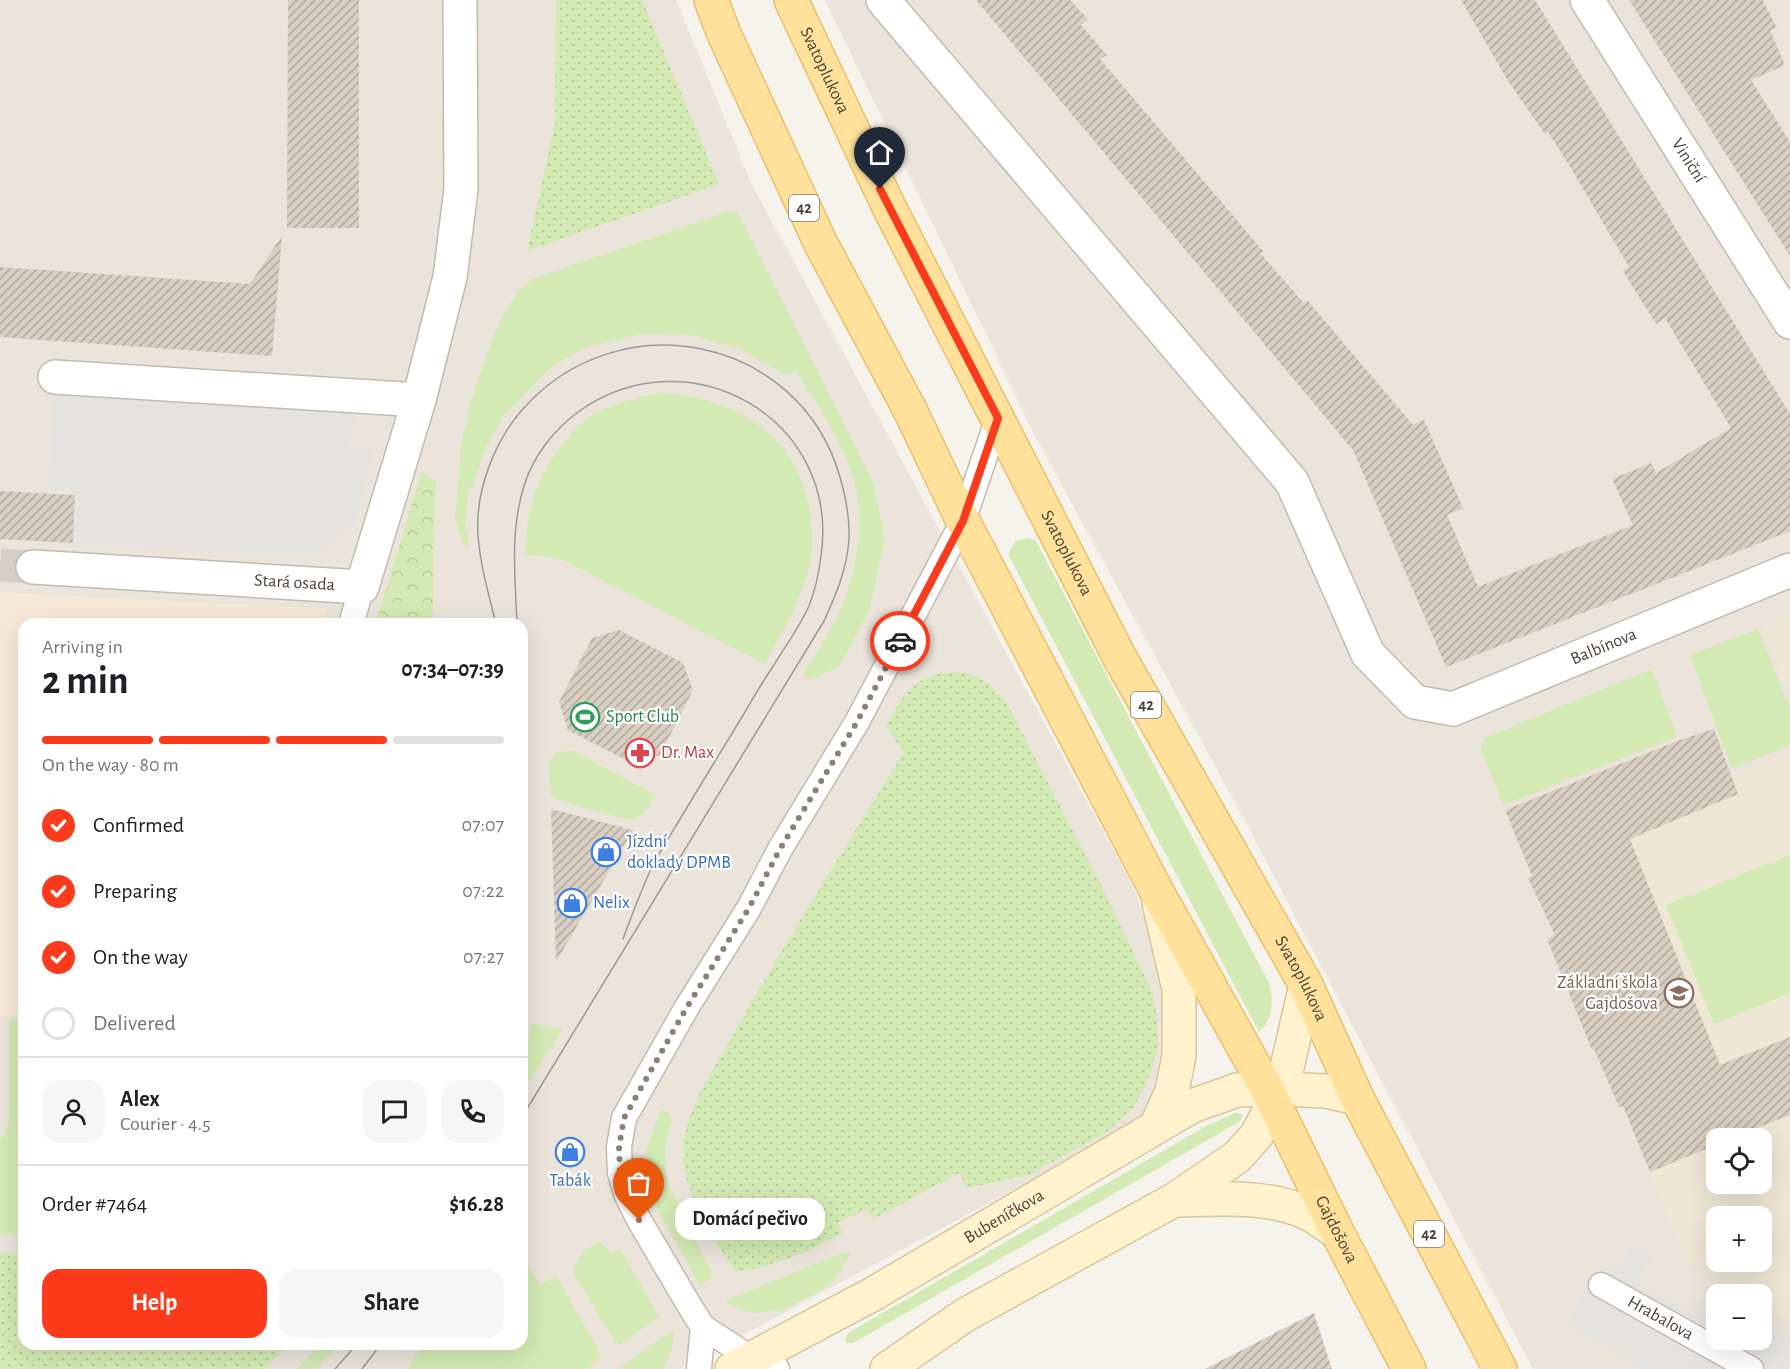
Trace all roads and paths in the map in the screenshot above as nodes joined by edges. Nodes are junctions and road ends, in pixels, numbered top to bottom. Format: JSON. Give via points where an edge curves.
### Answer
{"nodes":[{"id":1,"x":460,"y":0,"type":"edge"},
{"id":2,"x":711,"y":0,"type":"edge"},
{"id":3,"x":791,"y":0,"type":"edge"},
{"id":4,"x":883,"y":0,"type":"edge"},
{"id":5,"x":1587,"y":0,"type":"edge"},
{"id":6,"x":1790,"y":322,"type":"edge"},
{"id":7,"x":55,"y":377,"type":"dead end"},
{"id":8,"x":419,"y":400,"type":"junction"},
{"id":9,"x":998,"y":418,"type":"junction"},
{"id":10,"x":963,"y":521,"type":"junction"},
{"id":11,"x":33,"y":567,"type":"tunnel mouth"},
{"id":12,"x":1790,"y":570,"type":"edge"},
{"id":13,"x":362,"y":587,"type":"junction"},
{"id":14,"x":353,"y":618,"type":"edge"},
{"id":15,"x":1156,"y":890,"type":"junction"},
{"id":16,"x":1306,"y":985,"type":"junction"},
{"id":17,"x":1274,"y":1094,"type":"junction"},
{"id":18,"x":1357,"y":1098,"type":"junction"},
{"id":19,"x":1156,"y":1127,"type":"junction"},
{"id":20,"x":1174,"y":1200,"type":"junction"},
{"id":21,"x":1337,"y":1232,"type":"junction"},
{"id":22,"x":1601,"y":1286,"type":"dead end"},
{"id":23,"x":703,"y":1327,"type":"junction"},
{"id":24,"x":753,"y":1365,"type":"edge"},
{"id":25,"x":699,"y":1369,"type":"edge"},
{"id":26,"x":887,"y":1369,"type":"edge"},
{"id":27,"x":1409,"y":1369,"type":"edge"},
{"id":28,"x":1500,"y":1369,"type":"edge"},
{"id":29,"x":1750,"y":1369,"type":"edge"}],
"edges":[{"from":1,"to":8,"type":"street","name":"Stará osada","via":[[462,189],[450,277]]},
{"from":2,"to":10,"type":"main road","number":"42","via":[[821,244],[910,410]]},
{"from":3,"to":9,"type":"main road","name":"Svatoplukova","number":"42","via":[[890,209]]},
{"from":4,"to":12,"type":"street","name":"Balbínova","via":[[1292,482],[1368,654],[1415,702],[1453,709]]},
{"from":5,"to":6,"type":"street","name":"Viniční"},
{"from":7,"to":8,"type":"street"},
{"from":8,"to":13,"type":"street","name":"Stará osada"},
{"from":9,"to":10,"type":"lane"},
{"from":9,"to":16,"type":"main road","name":"Svatoplukova","number":"42","via":[[1120,658]]},
{"from":10,"to":15,"type":"main road","number":"42"},
{"from":10,"to":23,"type":"lane","via":[[857,722],[624,1118],[619,1147],[620,1173],[627,1196]]},
{"from":11,"to":13,"type":"street","name":"Stará osada"},
{"from":13,"to":14,"type":"lane"},
{"from":15,"to":17,"type":"main road","number":"42"},
{"from":15,"to":19,"type":"street","via":[[1179,989],[1179,1056],[1172,1091]]},
{"from":16,"to":17,"type":"street"},
{"from":16,"to":18,"type":"main road","name":"Svatoplukova","number":"42"},
{"from":17,"to":18,"type":"street","name":"Bubeníčkova","via":[[1325,1091]]},
{"from":17,"to":19,"type":"street","name":"Bubeníčkova","via":[[1237,1090],[1192,1106]]},
{"from":17,"to":20,"type":"street","via":[[1256,1136],[1237,1157]]},
{"from":17,"to":21,"type":"main road","name":"Gajdošova","number":"42"},
{"from":18,"to":28,"type":"main road","number":"42"},
{"from":19,"to":24,"type":"street","name":"Bubeníčkova"},
{"from":20,"to":21,"type":"street","via":[[1245,1198],[1286,1206],[1313,1216]]},
{"from":20,"to":26,"type":"street","via":[[965,1315]]},
{"from":21,"to":27,"type":"main road","name":"Gajdošova","number":"42"},
{"from":22,"to":29,"type":"lane","name":"Hrabalova"},
{"from":23,"to":24,"type":"lane"},
{"from":23,"to":25,"type":"lane"}]}
